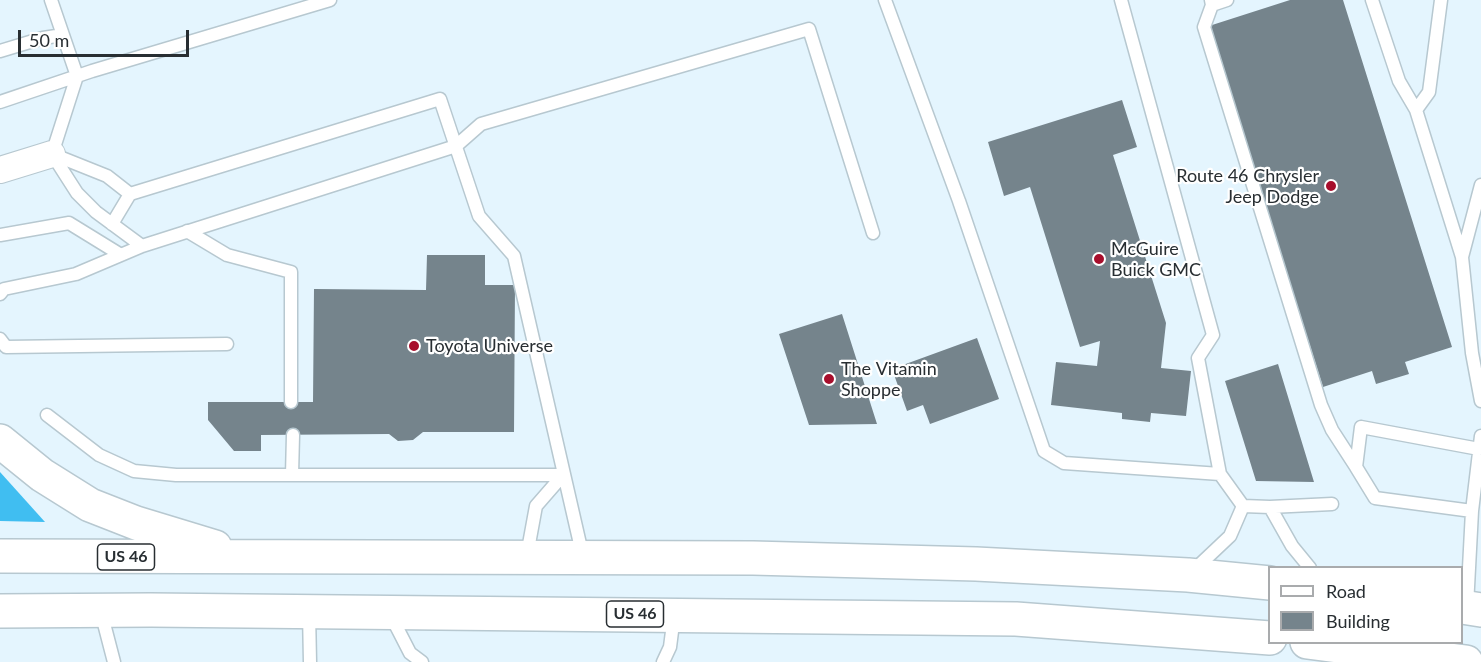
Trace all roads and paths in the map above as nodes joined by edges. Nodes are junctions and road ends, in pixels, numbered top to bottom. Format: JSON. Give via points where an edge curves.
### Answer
{"nodes":[{"id":1,"x":51,"y":0,"type":"edge"},
{"id":2,"x":330,"y":0,"type":"edge"},
{"id":3,"x":885,"y":0,"type":"edge"},
{"id":4,"x":1121,"y":0,"type":"edge"},
{"id":5,"x":1227,"y":0,"type":"edge"},
{"id":6,"x":1372,"y":0,"type":"edge"},
{"id":7,"x":1441,"y":0,"type":"edge"},
{"id":8,"x":1211,"y":2,"type":"edge"},
{"id":9,"x":63,"y":35,"type":"junction"},
{"id":10,"x":0,"y":51,"type":"edge"},
{"id":11,"x":76,"y":76,"type":"junction"},
{"id":12,"x":0,"y":102,"type":"edge"},
{"id":13,"x":1416,"y":110,"type":"junction"},
{"id":14,"x":456,"y":146,"type":"junction"},
{"id":15,"x":52,"y":154,"type":"junction"},
{"id":16,"x":0,"y":170,"type":"edge"},
{"id":17,"x":1481,"y":185,"type":"edge"},
{"id":18,"x":130,"y":194,"type":"junction"},
{"id":19,"x":112,"y":224,"type":"junction"},
{"id":20,"x":187,"y":231,"type":"junction"},
{"id":21,"x":873,"y":233,"type":"dead end"},
{"id":22,"x":0,"y":235,"type":"edge"},
{"id":23,"x":142,"y":246,"type":"junction"},
{"id":24,"x":121,"y":255,"type":"junction"},
{"id":25,"x":1462,"y":256,"type":"junction"},
{"id":26,"x":0,"y":294,"type":"edge"},
{"id":27,"x":0,"y":339,"type":"edge"},
{"id":28,"x":227,"y":344,"type":"dead end"},
{"id":29,"x":1481,"y":401,"type":"edge"},
{"id":30,"x":291,"y":402,"type":"dead end"},
{"id":31,"x":47,"y":415,"type":"dead end"},
{"id":32,"x":293,"y":435,"type":"dead end"},
{"id":33,"x":1481,"y":435,"type":"edge"},
{"id":34,"x":0,"y":441,"type":"edge"},
{"id":35,"x":1479,"y":448,"type":"junction"},
{"id":36,"x":1356,"y":467,"type":"junction"},
{"id":37,"x":1220,"y":474,"type":"junction"},
{"id":38,"x":292,"y":475,"type":"junction"},
{"id":39,"x":563,"y":475,"type":"junction"},
{"id":40,"x":1332,"y":504,"type":"dead end"},
{"id":41,"x":1243,"y":506,"type":"junction"},
{"id":42,"x":1270,"y":507,"type":"junction"},
{"id":43,"x":1472,"y":511,"type":"junction"},
{"id":44,"x":0,"y":556,"type":"edge"},
{"id":45,"x":251,"y":558,"type":"junction"},
{"id":46,"x":527,"y":558,"type":"junction"},
{"id":47,"x":583,"y":559,"type":"junction"},
{"id":48,"x":1309,"y":566,"type":"edge"},
{"id":49,"x":1188,"y":575,"type":"junction"},
{"id":50,"x":1268,"y":583,"type":"edge"},
{"id":51,"x":1470,"y":608,"type":"edge"},
{"id":52,"x":0,"y":611,"type":"edge"},
{"id":53,"x":100,"y":611,"type":"junction"},
{"id":54,"x":309,"y":612,"type":"junction"},
{"id":55,"x":390,"y":613,"type":"junction"},
{"id":56,"x":674,"y":614,"type":"junction"},
{"id":57,"x":1268,"y":638,"type":"edge"},
{"id":58,"x":1323,"y":644,"type":"edge"},
{"id":59,"x":1459,"y":661,"type":"edge"},
{"id":60,"x":114,"y":662,"type":"edge"},
{"id":61,"x":310,"y":662,"type":"edge"},
{"id":62,"x":422,"y":662,"type":"edge"},
{"id":63,"x":663,"y":662,"type":"edge"}],
"edges":[{"from":1,"to":9,"type":"lane"},
{"from":2,"to":11,"type":"lane"},
{"from":3,"to":37,"type":"lane","via":[[1044,451],[1064,463]]},
{"from":4,"to":37,"type":"lane","via":[[1213,335],[1198,358]]},
{"from":5,"to":8,"type":"lane"},
{"from":6,"to":13,"type":"lane","via":[[1399,81]]},
{"from":7,"to":13,"type":"lane","via":[[1429,92]]},
{"from":8,"to":36,"type":"lane","via":[[1204,27],[1317,393],[1332,430]]},
{"from":9,"to":10,"type":"lane"},
{"from":9,"to":11,"type":"lane"},
{"from":11,"to":12,"type":"lane"},
{"from":11,"to":15,"type":"lane"},
{"from":13,"to":25,"type":"lane"},
{"from":14,"to":18,"type":"lane","via":[[440,99]]},
{"from":14,"to":20,"type":"lane"},
{"from":14,"to":21,"type":"lane","via":[[481,124],[809,29]]},
{"from":14,"to":39,"type":"lane","via":[[479,216],[514,256]]},
{"from":15,"to":16,"type":"street"},
{"from":15,"to":18,"type":"lane","via":[[107,176]]},
{"from":15,"to":19,"type":"lane","via":[[77,193]]},
{"from":17,"to":25,"type":"lane"},
{"from":18,"to":19,"type":"lane"},
{"from":19,"to":23,"type":"lane"},
{"from":20,"to":23,"type":"lane"},
{"from":20,"to":30,"type":"lane","via":[[228,255],[291,272]]},
{"from":22,"to":24,"type":"lane","via":[[69,223]]},
{"from":23,"to":24,"type":"lane"},
{"from":24,"to":26,"type":"lane","via":[[76,274],[4,289]]},
{"from":25,"to":29,"type":"lane"},
{"from":27,"to":28,"type":"lane","via":[[6,347]]},
{"from":31,"to":38,"type":"lane","via":[[99,455],[134,471]]},
{"from":32,"to":38,"type":"lane"},
{"from":33,"to":35,"type":"lane"},
{"from":34,"to":45,"type":"highway","via":[[42,475],[90,505]]},
{"from":35,"to":36,"type":"lane","via":[[1361,427]]},
{"from":35,"to":43,"type":"lane"},
{"from":36,"to":43,"type":"lane","via":[[1375,498]]},
{"from":37,"to":41,"type":"lane"},
{"from":38,"to":39,"type":"lane"},
{"from":39,"to":46,"type":"lane","via":[[536,506]]},
{"from":39,"to":47,"type":"lane"},
{"from":40,"to":42,"type":"lane"},
{"from":41,"to":42,"type":"lane"},
{"from":41,"to":49,"type":"lane","via":[[1230,536]]},
{"from":42,"to":48,"type":"lane","via":[[1292,546]]},
{"from":43,"to":51,"type":"lane"},
{"from":44,"to":45,"type":"highway","number":"US 46"},
{"from":45,"to":46,"type":"highway","number":"US 46"},
{"from":46,"to":47,"type":"highway","number":"US 46"},
{"from":47,"to":49,"type":"highway","number":"US 46","via":[[753,558]]},
{"from":49,"to":50,"type":"highway","number":"US 46"},
{"from":52,"to":53,"type":"highway","number":"US 46"},
{"from":53,"to":54,"type":"highway","number":"US 46"},
{"from":53,"to":60,"type":"lane"},
{"from":54,"to":55,"type":"highway","number":"US 46"},
{"from":54,"to":61,"type":"lane"},
{"from":55,"to":56,"type":"highway","number":"US 46"},
{"from":55,"to":62,"type":"lane","via":[[410,653]]},
{"from":56,"to":57,"type":"highway","number":"US 46","via":[[1016,619]]},
{"from":56,"to":63,"type":"lane","via":[[670,646]]},
{"from":58,"to":59,"type":"highway"}]}
